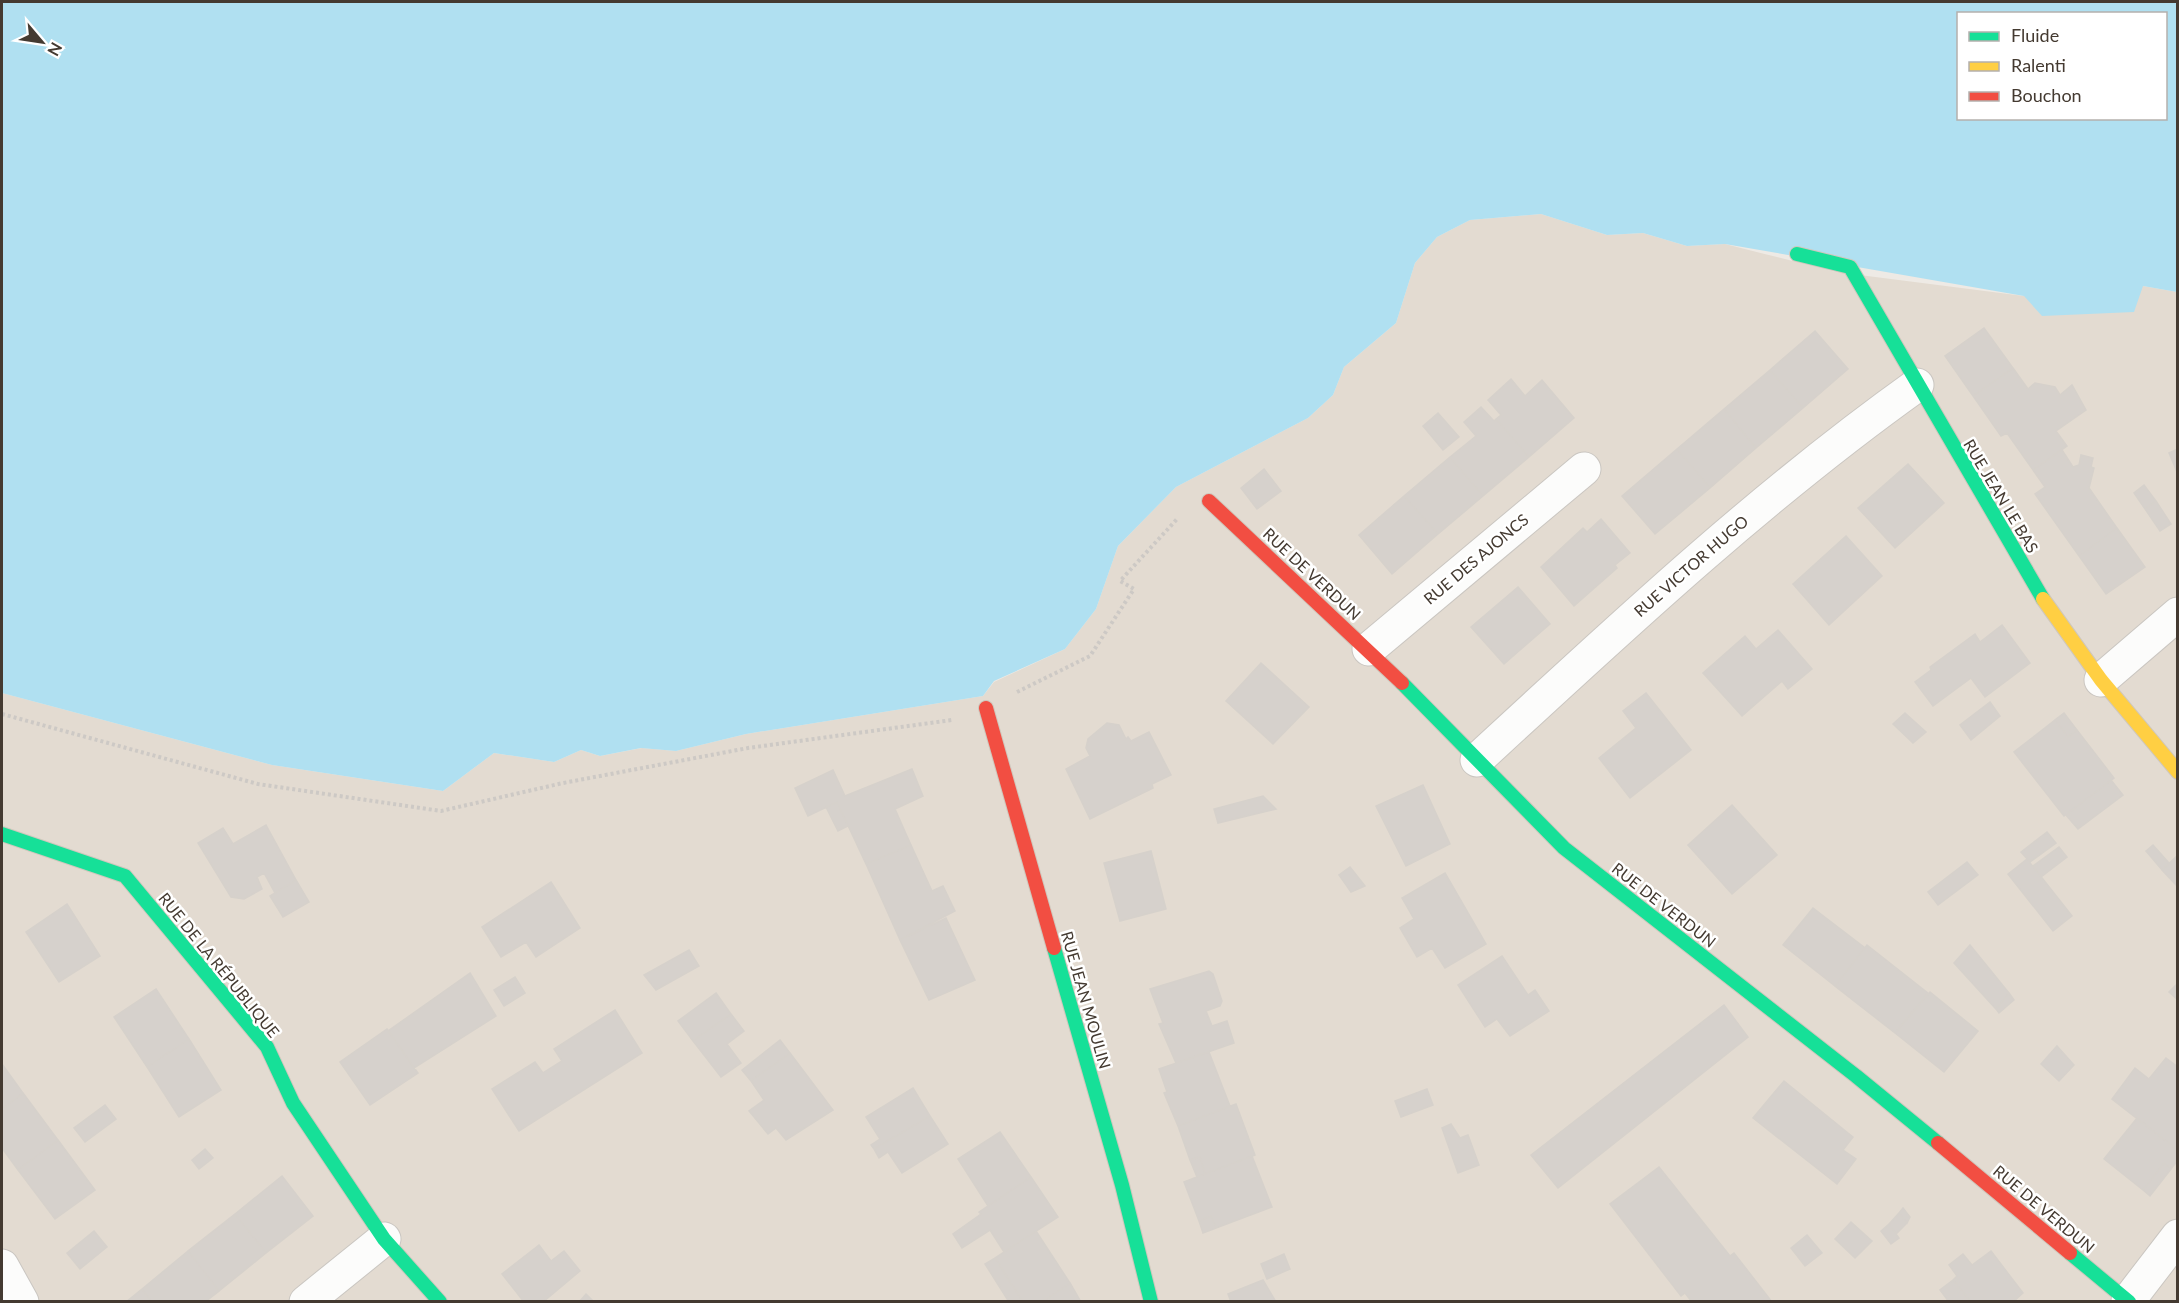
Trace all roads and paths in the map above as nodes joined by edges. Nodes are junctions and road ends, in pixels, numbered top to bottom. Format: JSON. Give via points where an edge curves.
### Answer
{"nodes":[{"id":1,"x":1797,"y":254,"type":"dead end"},
{"id":2,"x":1917,"y":385,"type":"junction"},
{"id":3,"x":1584,"y":470,"type":"dead end"},
{"id":4,"x":1209,"y":501,"type":"joint"},
{"id":5,"x":2178,"y":614,"type":"edge"},
{"id":6,"x":1369,"y":649,"type":"junction"},
{"id":7,"x":2101,"y":680,"type":"junction"},
{"id":8,"x":986,"y":708,"type":"joint"},
{"id":9,"x":2,"y":714,"type":"edge"},
{"id":10,"x":947,"y":721,"type":"dead end"},
{"id":11,"x":1477,"y":760,"type":"junction"},
{"id":12,"x":2178,"y":772,"type":"edge"},
{"id":13,"x":2,"y":834,"type":"edge"},
{"id":14,"x":2178,"y":1236,"type":"edge"},
{"id":15,"x":384,"y":1239,"type":"junction"},
{"id":16,"x":2,"y":1266,"type":"edge"},
{"id":17,"x":2128,"y":1301,"type":"edge"},
{"id":18,"x":22,"y":1302,"type":"edge"},
{"id":19,"x":306,"y":1302,"type":"edge"},
{"id":20,"x":440,"y":1302,"type":"edge"},
{"id":21,"x":1150,"y":1302,"type":"edge"}],
"edges":[{"from":1,"to":2,"type":"street","name":"RUE JEAN LE BAS","via":[[1850,267]]},
{"from":2,"to":7,"type":"street","name":"RUE JEAN LE BAS","via":[[2054,618]]},
{"from":2,"to":11,"type":"street","name":"RUE VICTOR HUGO","via":[[1837,442],[1726,534]]},
{"from":3,"to":6,"type":"street","name":"RUE DES AJONCS"},
{"from":4,"to":6,"type":"street","name":"RUE DE VERDUN"},
{"from":4,"to":8,"type":"path","via":[[1186,509],[1120,581],[1134,589],[1090,656]]},
{"from":5,"to":7,"type":"street"},
{"from":6,"to":11,"type":"street","name":"RUE DE VERDUN"},
{"from":7,"to":12,"type":"street","name":"RUE JEAN LE BAS"},
{"from":8,"to":21,"type":"street","name":"RUE JEAN MOULIN","via":[[1122,1185]]},
{"from":9,"to":10,"type":"path","via":[[258,784],[441,811],[748,748]]},
{"from":11,"to":17,"type":"street","name":"RUE DE VERDUN","via":[[1564,848],[1856,1076]]},
{"from":13,"to":15,"type":"street","name":"RUE DE LA RÉPUBLIQUE","via":[[125,876],[267,1047],[293,1103]]},
{"from":14,"to":17,"type":"street"},
{"from":15,"to":19,"type":"street"},
{"from":15,"to":20,"type":"street","name":"RUE DE LA RÉPUBLIQUE"},
{"from":16,"to":18,"type":"street"}]}
